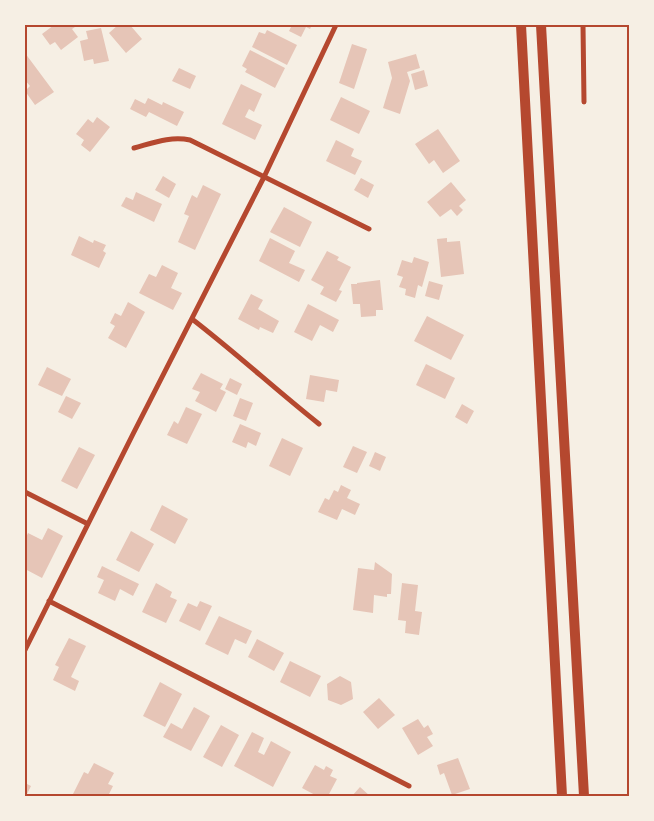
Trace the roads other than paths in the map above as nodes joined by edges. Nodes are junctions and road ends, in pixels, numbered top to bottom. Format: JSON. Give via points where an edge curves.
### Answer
{"nodes":[{"id":1,"x":336,"y":25,"type":"edge"},
{"id":2,"x":521,"y":25,"type":"edge"},
{"id":3,"x":541,"y":25,"type":"edge"},
{"id":4,"x":583,"y":25,"type":"edge"},
{"id":5,"x":584,"y":102,"type":"dead end"},
{"id":6,"x":134,"y":148,"type":"dead end"},
{"id":7,"x":264,"y":177,"type":"junction"},
{"id":8,"x":369,"y":229,"type":"dead end"},
{"id":9,"x":192,"y":318,"type":"junction"},
{"id":10,"x":319,"y":424,"type":"dead end"},
{"id":11,"x":25,"y":492,"type":"edge"},
{"id":12,"x":88,"y":524,"type":"junction"},
{"id":13,"x":49,"y":601,"type":"junction"},
{"id":14,"x":25,"y":650,"type":"edge"},
{"id":15,"x":409,"y":786,"type":"dead end"},
{"id":16,"x":562,"y":796,"type":"edge"},
{"id":17,"x":584,"y":796,"type":"edge"}],
"edges":[{"from":1,"to":7,"type":"street"},
{"from":2,"to":16,"type":"highway"},
{"from":3,"to":17,"type":"highway"},
{"from":4,"to":5,"type":"street"},
{"from":6,"to":7,"type":"street","via":[[167,138],[190,140]]},
{"from":7,"to":8,"type":"street"},
{"from":7,"to":9,"type":"street"},
{"from":9,"to":10,"type":"street"},
{"from":9,"to":12,"type":"street"},
{"from":11,"to":12,"type":"street"},
{"from":12,"to":13,"type":"street"},
{"from":13,"to":14,"type":"street"},
{"from":13,"to":15,"type":"street"}]}
